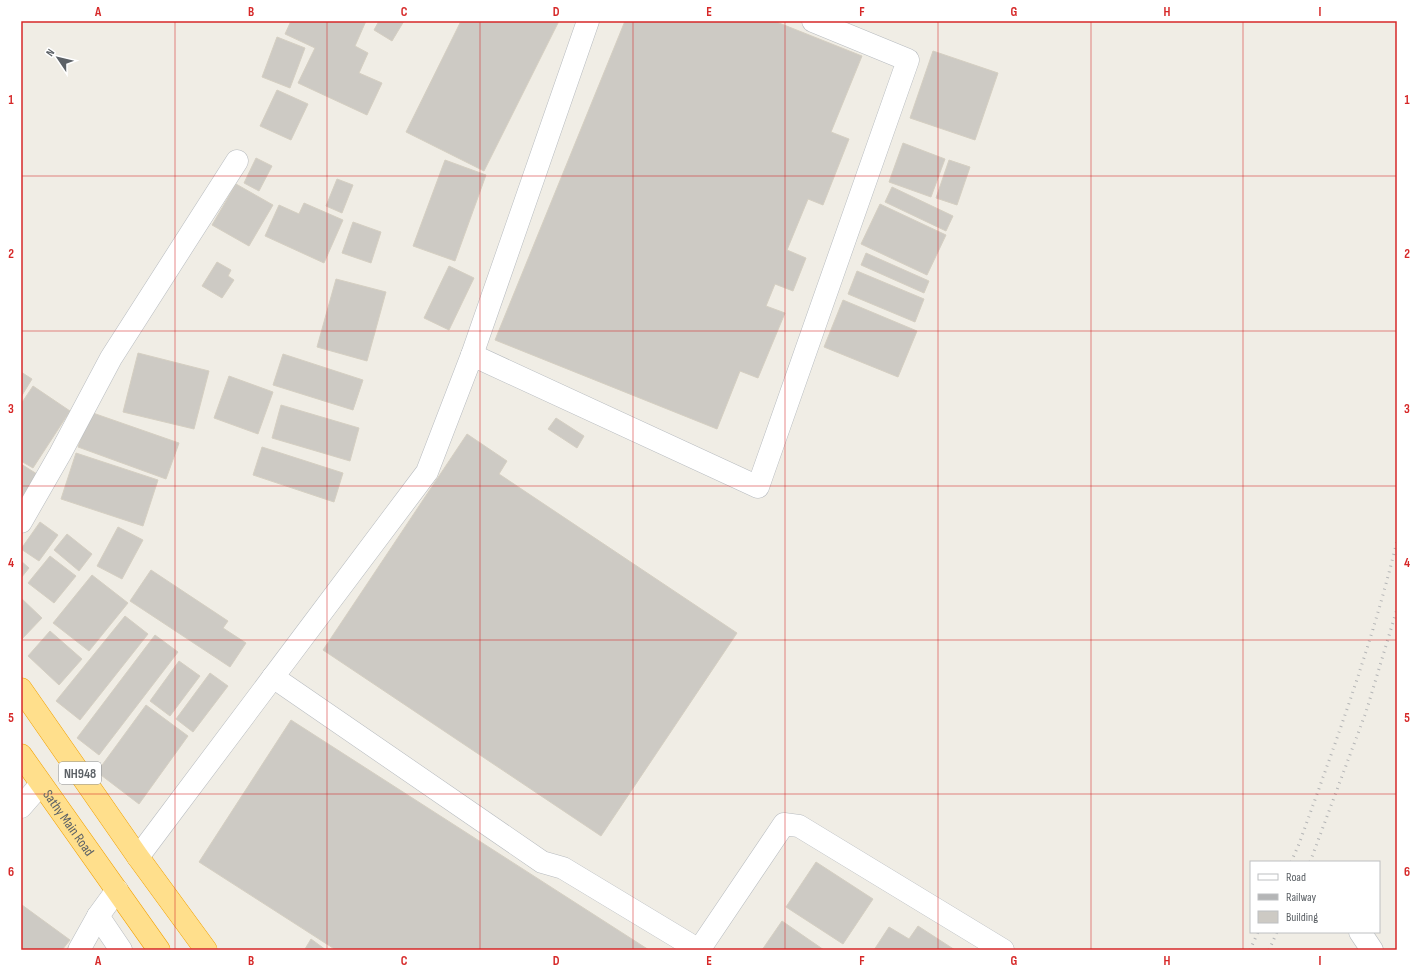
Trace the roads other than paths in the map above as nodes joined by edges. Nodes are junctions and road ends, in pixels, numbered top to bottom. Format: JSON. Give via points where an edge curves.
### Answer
{"nodes":[{"id":1,"x":588,"y":21,"type":"edge"},
{"id":2,"x":813,"y":21,"type":"edge"},
{"id":3,"x":238,"y":161,"type":"dead end"},
{"id":4,"x":472,"y":355,"type":"junction"},
{"id":5,"x":21,"y":522,"type":"edge"},
{"id":6,"x":273,"y":677,"type":"junction"},
{"id":7,"x":21,"y":689,"type":"edge"},
{"id":8,"x":21,"y":755,"type":"edge"},
{"id":9,"x":41,"y":784,"type":"junction"},
{"id":10,"x":21,"y":807,"type":"edge"},
{"id":11,"x":138,"y":857,"type":"junction"},
{"id":12,"x":117,"y":890,"type":"junction"},
{"id":13,"x":98,"y":916,"type":"junction"},
{"id":14,"x":1361,"y":933,"type":"edge"},
{"id":15,"x":153,"y":942,"type":"edge"},
{"id":16,"x":79,"y":950,"type":"edge"},
{"id":17,"x":121,"y":950,"type":"edge"},
{"id":18,"x":206,"y":950,"type":"edge"},
{"id":19,"x":699,"y":950,"type":"edge"},
{"id":20,"x":1003,"y":950,"type":"edge"},
{"id":21,"x":1372,"y":950,"type":"edge"}],
"edges":[{"from":1,"to":4,"type":"street"},
{"from":2,"to":4,"type":"street","via":[[908,60],[758,487]]},
{"from":3,"to":5,"type":"street","via":[[111,358]]},
{"from":4,"to":6,"type":"street","via":[[427,472]]},
{"from":6,"to":11,"type":"street"},
{"from":6,"to":19,"type":"street","via":[[542,862],[563,868]]},
{"from":7,"to":11,"type":"highway","number":"NH948"},
{"from":8,"to":9,"type":"highway","name":"Sathy Main Road","number":"NH948"},
{"from":9,"to":10,"type":"street"},
{"from":9,"to":12,"type":"highway","name":"Sathy Main Road","number":"NH948"},
{"from":11,"to":18,"type":"highway","number":"NH948"},
{"from":12,"to":13,"type":"street"},
{"from":12,"to":15,"type":"highway","number":"NH948"},
{"from":13,"to":16,"type":"street"},
{"from":13,"to":17,"type":"street"},
{"from":14,"to":21,"type":"street"},
{"from":19,"to":20,"type":"street","via":[[784,824],[799,826]]}]}
